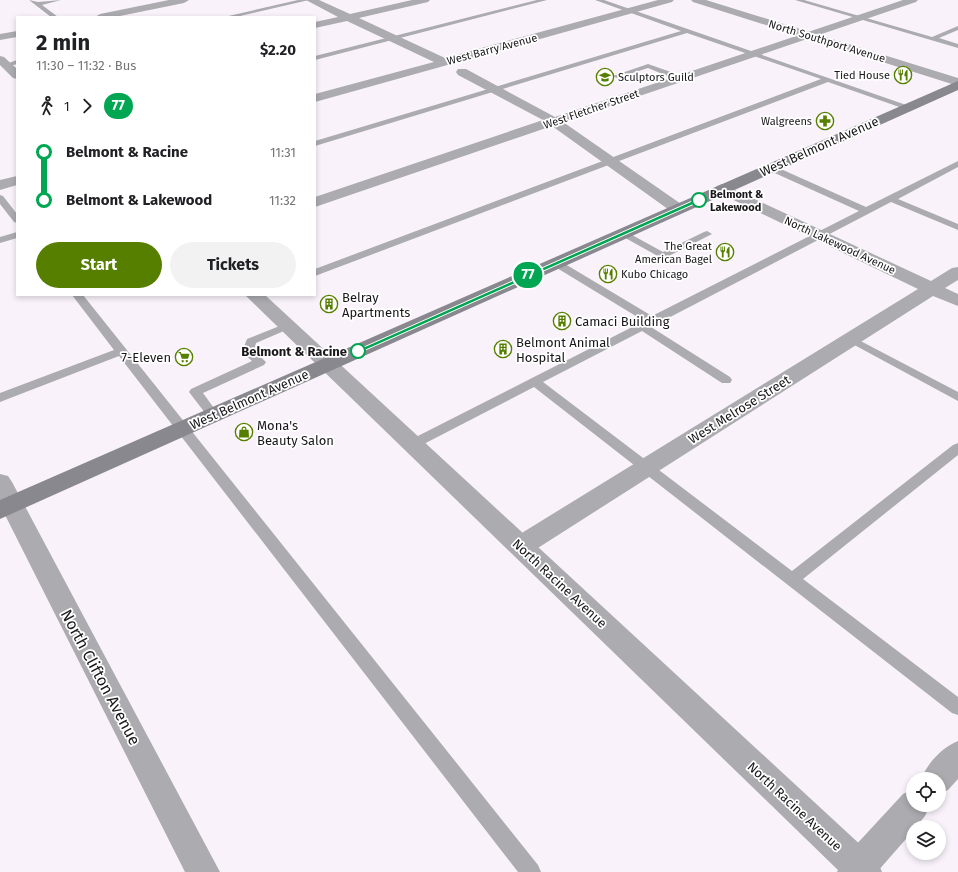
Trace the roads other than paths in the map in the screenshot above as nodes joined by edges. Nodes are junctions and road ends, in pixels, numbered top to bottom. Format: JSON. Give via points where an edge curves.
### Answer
{"nodes":[{"id":1,"x":58,"y":0,"type":"edge"},
{"id":2,"x":184,"y":0,"type":"edge"},
{"id":3,"x":306,"y":0,"type":"edge"},
{"id":4,"x":311,"y":0,"type":"edge"},
{"id":5,"x":425,"y":0,"type":"edge"},
{"id":6,"x":544,"y":0,"type":"edge"},
{"id":7,"x":598,"y":0,"type":"edge"},
{"id":8,"x":669,"y":0,"type":"edge"},
{"id":9,"x":696,"y":0,"type":"edge"},
{"id":10,"x":798,"y":0,"type":"edge"},
{"id":11,"x":913,"y":0,"type":"edge"},
{"id":12,"x":35,"y":2,"type":"edge"},
{"id":13,"x":630,"y":11,"type":"junction"},
{"id":14,"x":54,"y":16,"type":"edge"},
{"id":15,"x":105,"y":16,"type":"edge"},
{"id":16,"x":232,"y":16,"type":"edge"},
{"id":17,"x":348,"y":18,"type":"junction"},
{"id":18,"x":860,"y":18,"type":"junction"},
{"id":19,"x":316,"y":25,"type":"edge"},
{"id":20,"x":958,"y":28,"type":"edge"},
{"id":21,"x":687,"y":31,"type":"junction"},
{"id":22,"x":16,"y":34,"type":"edge"},
{"id":23,"x":810,"y":35,"type":"junction"},
{"id":24,"x":0,"y":37,"type":"edge"},
{"id":25,"x":392,"y":38,"type":"junction"},
{"id":26,"x":932,"y":39,"type":"junction"},
{"id":27,"x":958,"y":46,"type":"edge"},
{"id":28,"x":755,"y":54,"type":"junction"},
{"id":29,"x":316,"y":58,"type":"edge"},
{"id":30,"x":8,"y":62,"type":"edge"},
{"id":31,"x":444,"y":62,"type":"junction"},
{"id":32,"x":462,"y":72,"type":"dead end"},
{"id":33,"x":16,"y":74,"type":"edge"},
{"id":34,"x":617,"y":76,"type":"dead end"},
{"id":35,"x":682,"y":79,"type":"junction"},
{"id":36,"x":828,"y":79,"type":"junction"},
{"id":37,"x":958,"y":83,"type":"edge"},
{"id":38,"x":496,"y":88,"type":"junction"},
{"id":39,"x":316,"y":98,"type":"edge"},
{"id":40,"x":908,"y":106,"type":"junction"},
{"id":41,"x":554,"y":122,"type":"junction"},
{"id":42,"x":316,"y":144,"type":"edge"},
{"id":43,"x":612,"y":161,"type":"junction"},
{"id":44,"x":958,"y":164,"type":"edge"},
{"id":45,"x":771,"y":168,"type":"junction"},
{"id":46,"x":16,"y":180,"type":"edge"},
{"id":47,"x":0,"y":185,"type":"edge"},
{"id":48,"x":722,"y":189,"type":"junction"},
{"id":49,"x":0,"y":198,"type":"edge"},
{"id":50,"x":891,"y":199,"type":"junction"},
{"id":51,"x":316,"y":202,"type":"edge"},
{"id":52,"x":678,"y":209,"type":"junction"},
{"id":53,"x":867,"y":211,"type":"junction"},
{"id":54,"x":16,"y":219,"type":"edge"},
{"id":55,"x":958,"y":227,"type":"edge"},
{"id":56,"x":623,"y":233,"type":"junction"},
{"id":57,"x":707,"y":234,"type":"dead end"},
{"id":58,"x":16,"y":235,"type":"edge"},
{"id":59,"x":819,"y":235,"type":"junction"},
{"id":60,"x":0,"y":240,"type":"edge"},
{"id":61,"x":556,"y":263,"type":"junction"},
{"id":62,"x":958,"y":272,"type":"edge"},
{"id":63,"x":316,"y":274,"type":"edge"},
{"id":64,"x":932,"y":288,"type":"junction"},
{"id":65,"x":78,"y":296,"type":"edge"},
{"id":66,"x":257,"y":296,"type":"edge"},
{"id":67,"x":958,"y":301,"type":"edge"},
{"id":68,"x":647,"y":324,"type":"junction"},
{"id":69,"x":287,"y":326,"type":"junction"},
{"id":70,"x":851,"y":339,"type":"junction"},
{"id":71,"x":121,"y":351,"type":"junction"},
{"id":72,"x":328,"y":364,"type":"junction"},
{"id":73,"x":726,"y":380,"type":"dead end"},
{"id":74,"x":535,"y":382,"type":"junction"},
{"id":75,"x":958,"y":397,"type":"edge"},
{"id":76,"x":0,"y":398,"type":"edge"},
{"id":77,"x":212,"y":415,"type":"junction"},
{"id":78,"x":183,"y":429,"type":"junction"},
{"id":79,"x":412,"y":444,"type":"junction"},
{"id":80,"x":958,"y":448,"type":"edge"},
{"id":81,"x":646,"y":467,"type":"junction"},
{"id":82,"x":4,"y":499,"type":"edge"},
{"id":83,"x":521,"y":546,"type":"junction"},
{"id":84,"x":792,"y":579,"type":"junction"},
{"id":85,"x":958,"y":707,"type":"edge"},
{"id":86,"x":958,"y":756,"type":"edge"},
{"id":87,"x":943,"y":772,"type":"edge"},
{"id":88,"x":908,"y":812,"type":"edge"},
{"id":89,"x":859,"y":870,"type":"edge"},
{"id":90,"x":203,"y":872,"type":"edge"},
{"id":91,"x":531,"y":872,"type":"edge"}],
"edges":[{"from":1,"to":12,"type":"lane"},
{"from":2,"to":15,"type":"street"},
{"from":3,"to":16,"type":"lane"},
{"from":4,"to":17,"type":"street"},
{"from":5,"to":17,"type":"street"},
{"from":6,"to":25,"type":"lane"},
{"from":7,"to":13,"type":"lane"},
{"from":8,"to":13,"type":"street","name":"West Barry Avenue"},
{"from":9,"to":23,"type":"street","name":"North Southport Avenue"},
{"from":10,"to":18,"type":"lane"},
{"from":11,"to":18,"type":"street","name":"West Fletcher Street"},
{"from":12,"to":14,"type":"lane"},
{"from":13,"to":21,"type":"lane"},
{"from":13,"to":31,"type":"street","name":"West Barry Avenue"},
{"from":17,"to":19,"type":"street"},
{"from":17,"to":25,"type":"street"},
{"from":18,"to":23,"type":"street","name":"West Fletcher Street"},
{"from":18,"to":26,"type":"lane"},
{"from":20,"to":26,"type":"lane"},
{"from":21,"to":28,"type":"lane"},
{"from":21,"to":38,"type":"lane"},
{"from":22,"to":24,"type":"street"},
{"from":23,"to":28,"type":"street","name":"West Fletcher Street"},
{"from":23,"to":37,"type":"street","name":"North Southport Avenue"},
{"from":25,"to":29,"type":"lane"},
{"from":25,"to":31,"type":"street"},
{"from":26,"to":27,"type":"lane"},
{"from":28,"to":35,"type":"street","name":"West Fletcher Street"},
{"from":28,"to":36,"type":"lane"},
{"from":30,"to":33,"type":"street"},
{"from":31,"to":39,"type":"street","name":"West Barry Avenue"},
{"from":32,"to":38,"type":"street"},
{"from":34,"to":35,"type":"lane","via":[[648,66]]},
{"from":35,"to":41,"type":"street","name":"West Fletcher Street"},
{"from":36,"to":40,"type":"lane"},
{"from":36,"to":43,"type":"lane"},
{"from":37,"to":40,"type":"main road","name":"West Belmont Avenue"},
{"from":38,"to":41,"type":"street"},
{"from":38,"to":42,"type":"lane"},
{"from":40,"to":45,"type":"main road","name":"West Belmont Avenue"},
{"from":41,"to":43,"type":"street"},
{"from":41,"to":51,"type":"street","name":"West Fletcher Street"},
{"from":43,"to":52,"type":"street"},
{"from":43,"to":63,"type":"lane"},
{"from":44,"to":50,"type":"lane"},
{"from":45,"to":48,"type":"main road","name":"West Belmont Avenue"},
{"from":45,"to":53,"type":"lane"},
{"from":46,"to":47,"type":"street"},
{"from":48,"to":52,"type":"main road","name":"West Belmont Avenue"},
{"from":48,"to":59,"type":"street","name":"North Lakewood Avenue"},
{"from":49,"to":54,"type":"lane"},
{"from":50,"to":53,"type":"lane"},
{"from":50,"to":55,"type":"lane"},
{"from":52,"to":56,"type":"main road","name":"West Belmont Avenue"},
{"from":53,"to":59,"type":"lane"},
{"from":56,"to":57,"type":"lane","via":[[663,256]]},
{"from":56,"to":61,"type":"main road","name":"West Belmont Avenue"},
{"from":58,"to":60,"type":"lane"},
{"from":59,"to":64,"type":"street","name":"North Lakewood Avenue"},
{"from":59,"to":68,"type":"lane"},
{"from":61,"to":68,"type":"lane"},
{"from":61,"to":72,"type":"main road","name":"West Belmont Avenue"},
{"from":62,"to":64,"type":"street","name":"West Melrose Street"},
{"from":64,"to":67,"type":"street","name":"North Lakewood Avenue"},
{"from":64,"to":70,"type":"street","name":"West Melrose Street"},
{"from":65,"to":71,"type":"lane"},
{"from":66,"to":69,"type":"street","name":"North Racine Avenue"},
{"from":68,"to":73,"type":"lane"},
{"from":68,"to":74,"type":"lane"},
{"from":69,"to":72,"type":"street","name":"North Racine Avenue"},
{"from":69,"to":77,"type":"lane","via":[[251,341],[248,352],[260,362],[195,392]]},
{"from":70,"to":75,"type":"lane"},
{"from":70,"to":81,"type":"street","name":"West Melrose Street"},
{"from":71,"to":76,"type":"lane"},
{"from":71,"to":78,"type":"lane"},
{"from":72,"to":77,"type":"main road","name":"West Belmont Avenue"},
{"from":72,"to":79,"type":"street","name":"North Racine Avenue"},
{"from":74,"to":79,"type":"lane"},
{"from":74,"to":81,"type":"lane"},
{"from":77,"to":78,"type":"main road","name":"West Belmont Avenue"},
{"from":78,"to":82,"type":"main road","name":"West Belmont Avenue"},
{"from":78,"to":91,"type":"lane"},
{"from":79,"to":83,"type":"street","name":"North Racine Avenue"},
{"from":80,"to":84,"type":"lane"},
{"from":81,"to":83,"type":"street","name":"West Melrose Street"},
{"from":81,"to":84,"type":"lane"},
{"from":82,"to":90,"type":"street","name":"North Clifton Avenue"},
{"from":83,"to":89,"type":"street","name":"North Racine Avenue"},
{"from":84,"to":85,"type":"lane"},
{"from":86,"to":87,"type":"street"},
{"from":88,"to":89,"type":"street"}]}
